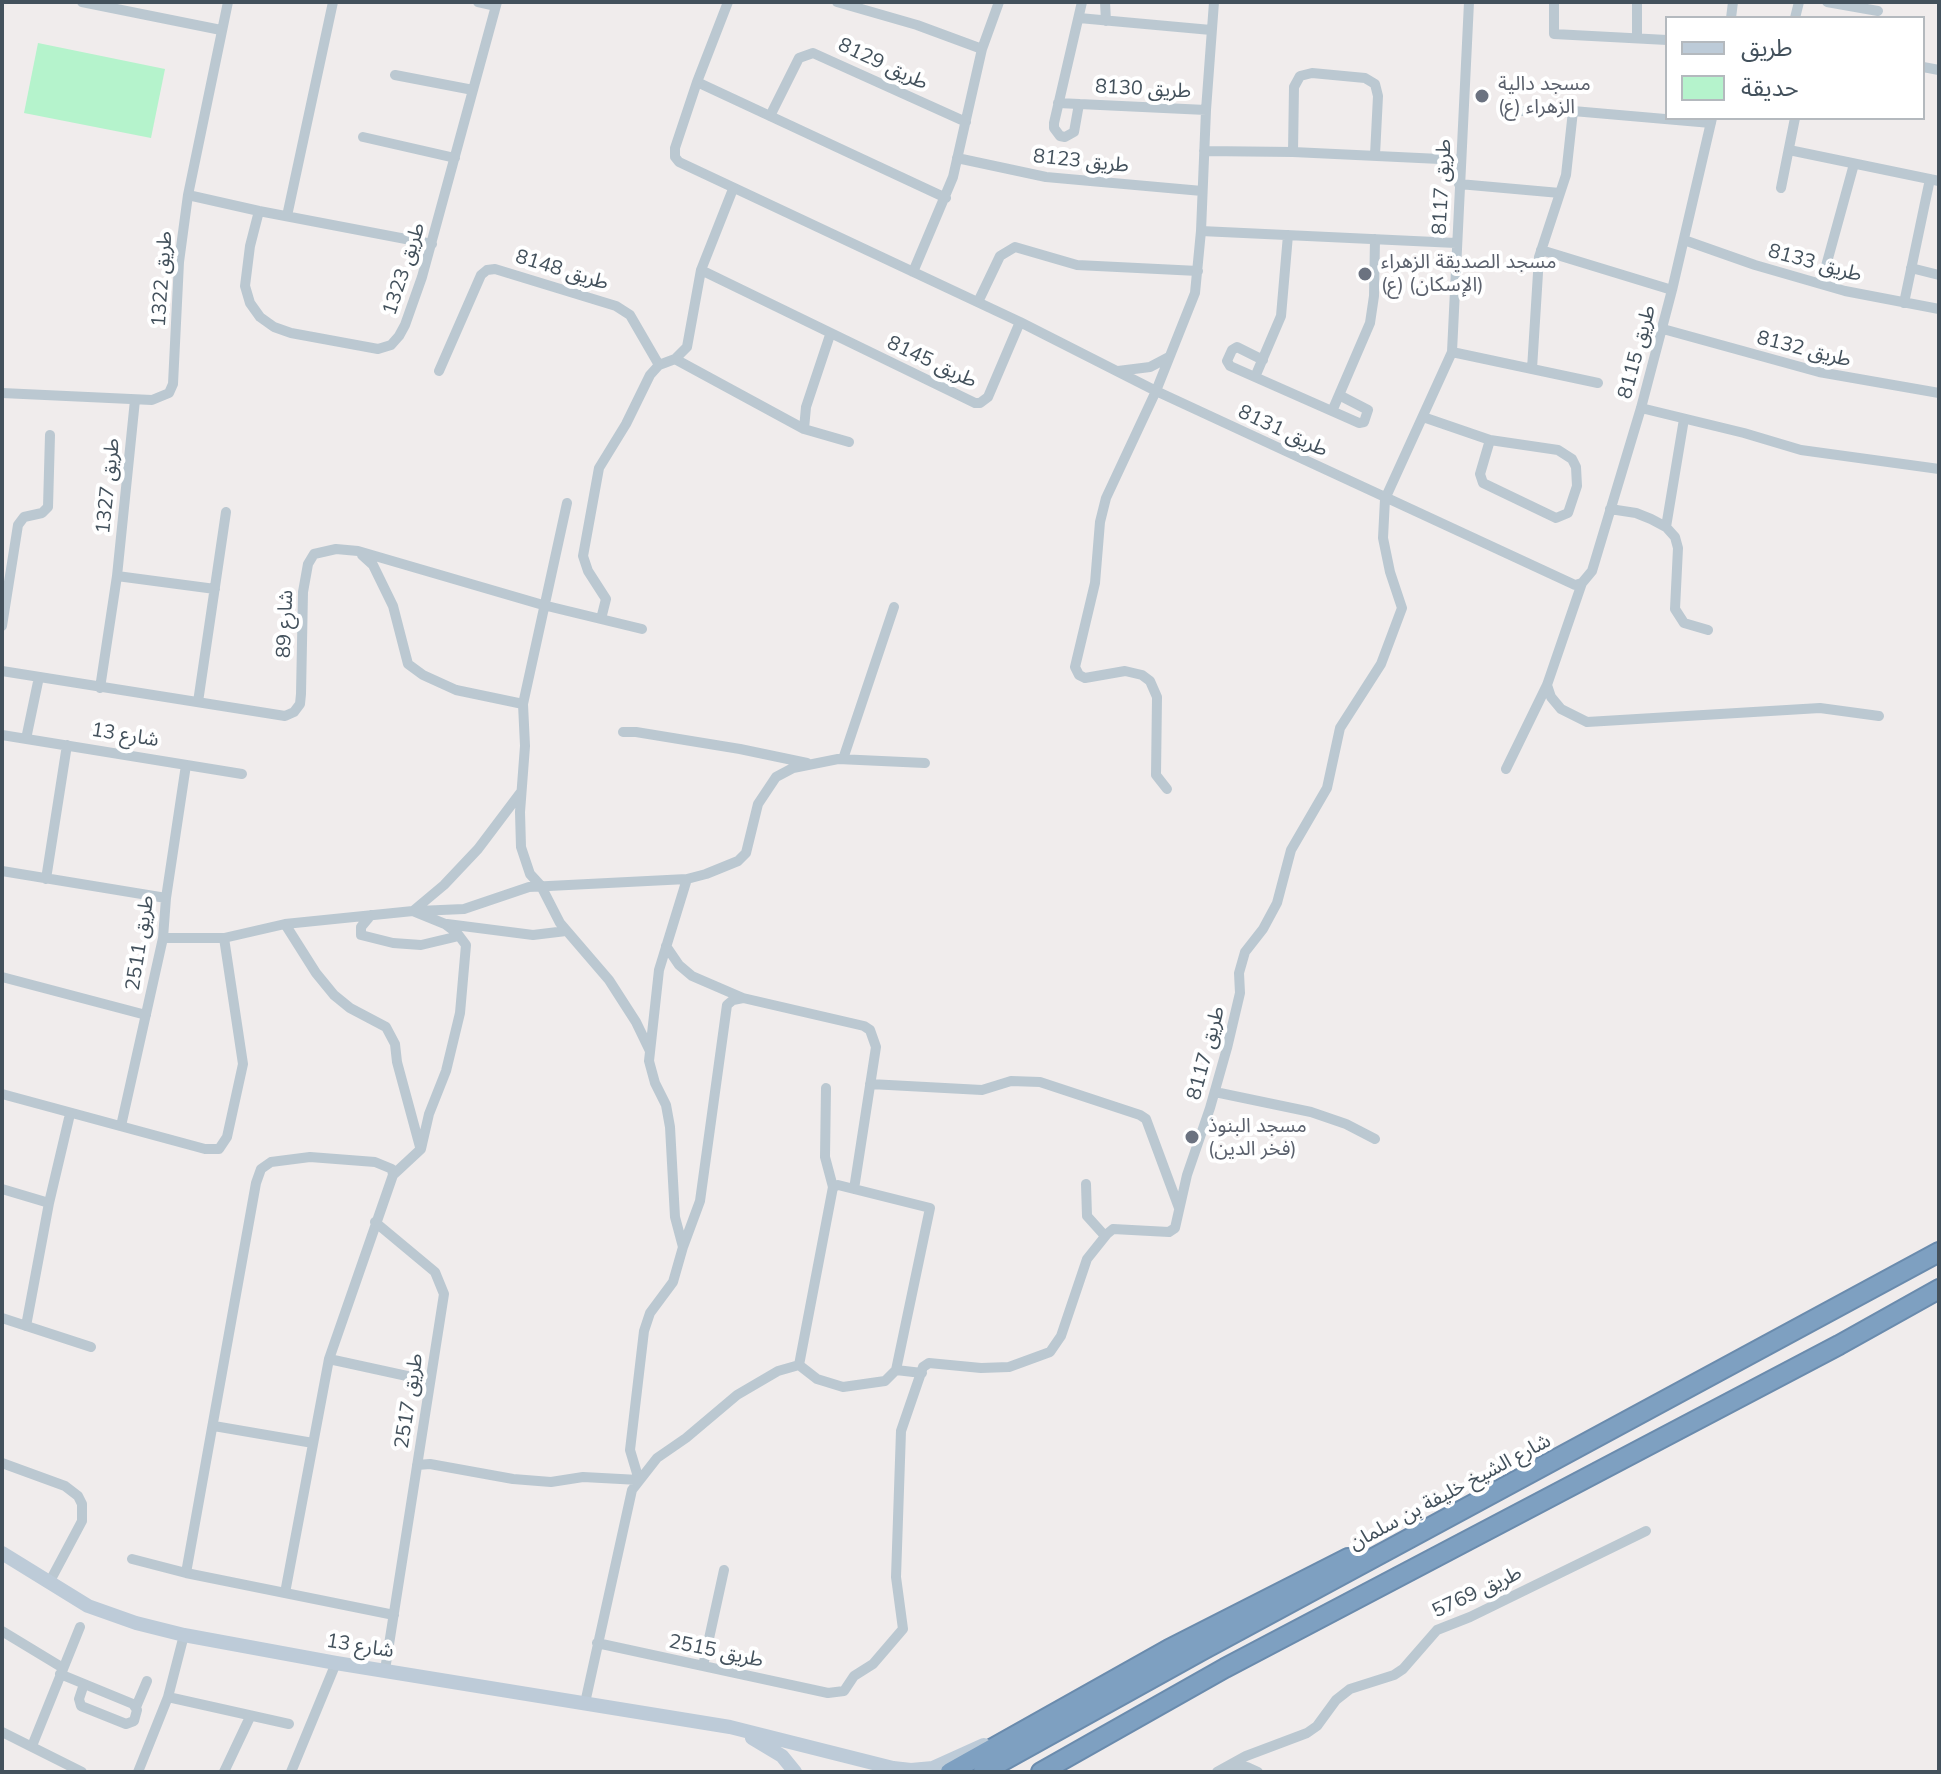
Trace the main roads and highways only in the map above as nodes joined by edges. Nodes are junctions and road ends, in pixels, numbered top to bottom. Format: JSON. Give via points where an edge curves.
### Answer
{"nodes":[{"id":1,"x":1939,"y":1252,"type":"edge"},
{"id":2,"x":1939,"y":1289,"type":"edge"},
{"id":3,"x":1500,"y":1490,"type":"junction"},
{"id":4,"x":950,"y":1772,"type":"edge"},
{"id":5,"x":983,"y":1772,"type":"edge"},
{"id":6,"x":1041,"y":1772,"type":"edge"}],
"edges":[{"from":1,"to":3,"type":"highway","name":"شارع الشيخ خليفة بن سلمان"},
{"from":2,"to":6,"type":"highway","via":[[1225,1668]]},
{"from":3,"to":4,"type":"highway","via":[[1343,1560],[1169,1649]]},
{"from":3,"to":5,"type":"highway","name":"شارع الشيخ خليفة بن سلمان"}]}
